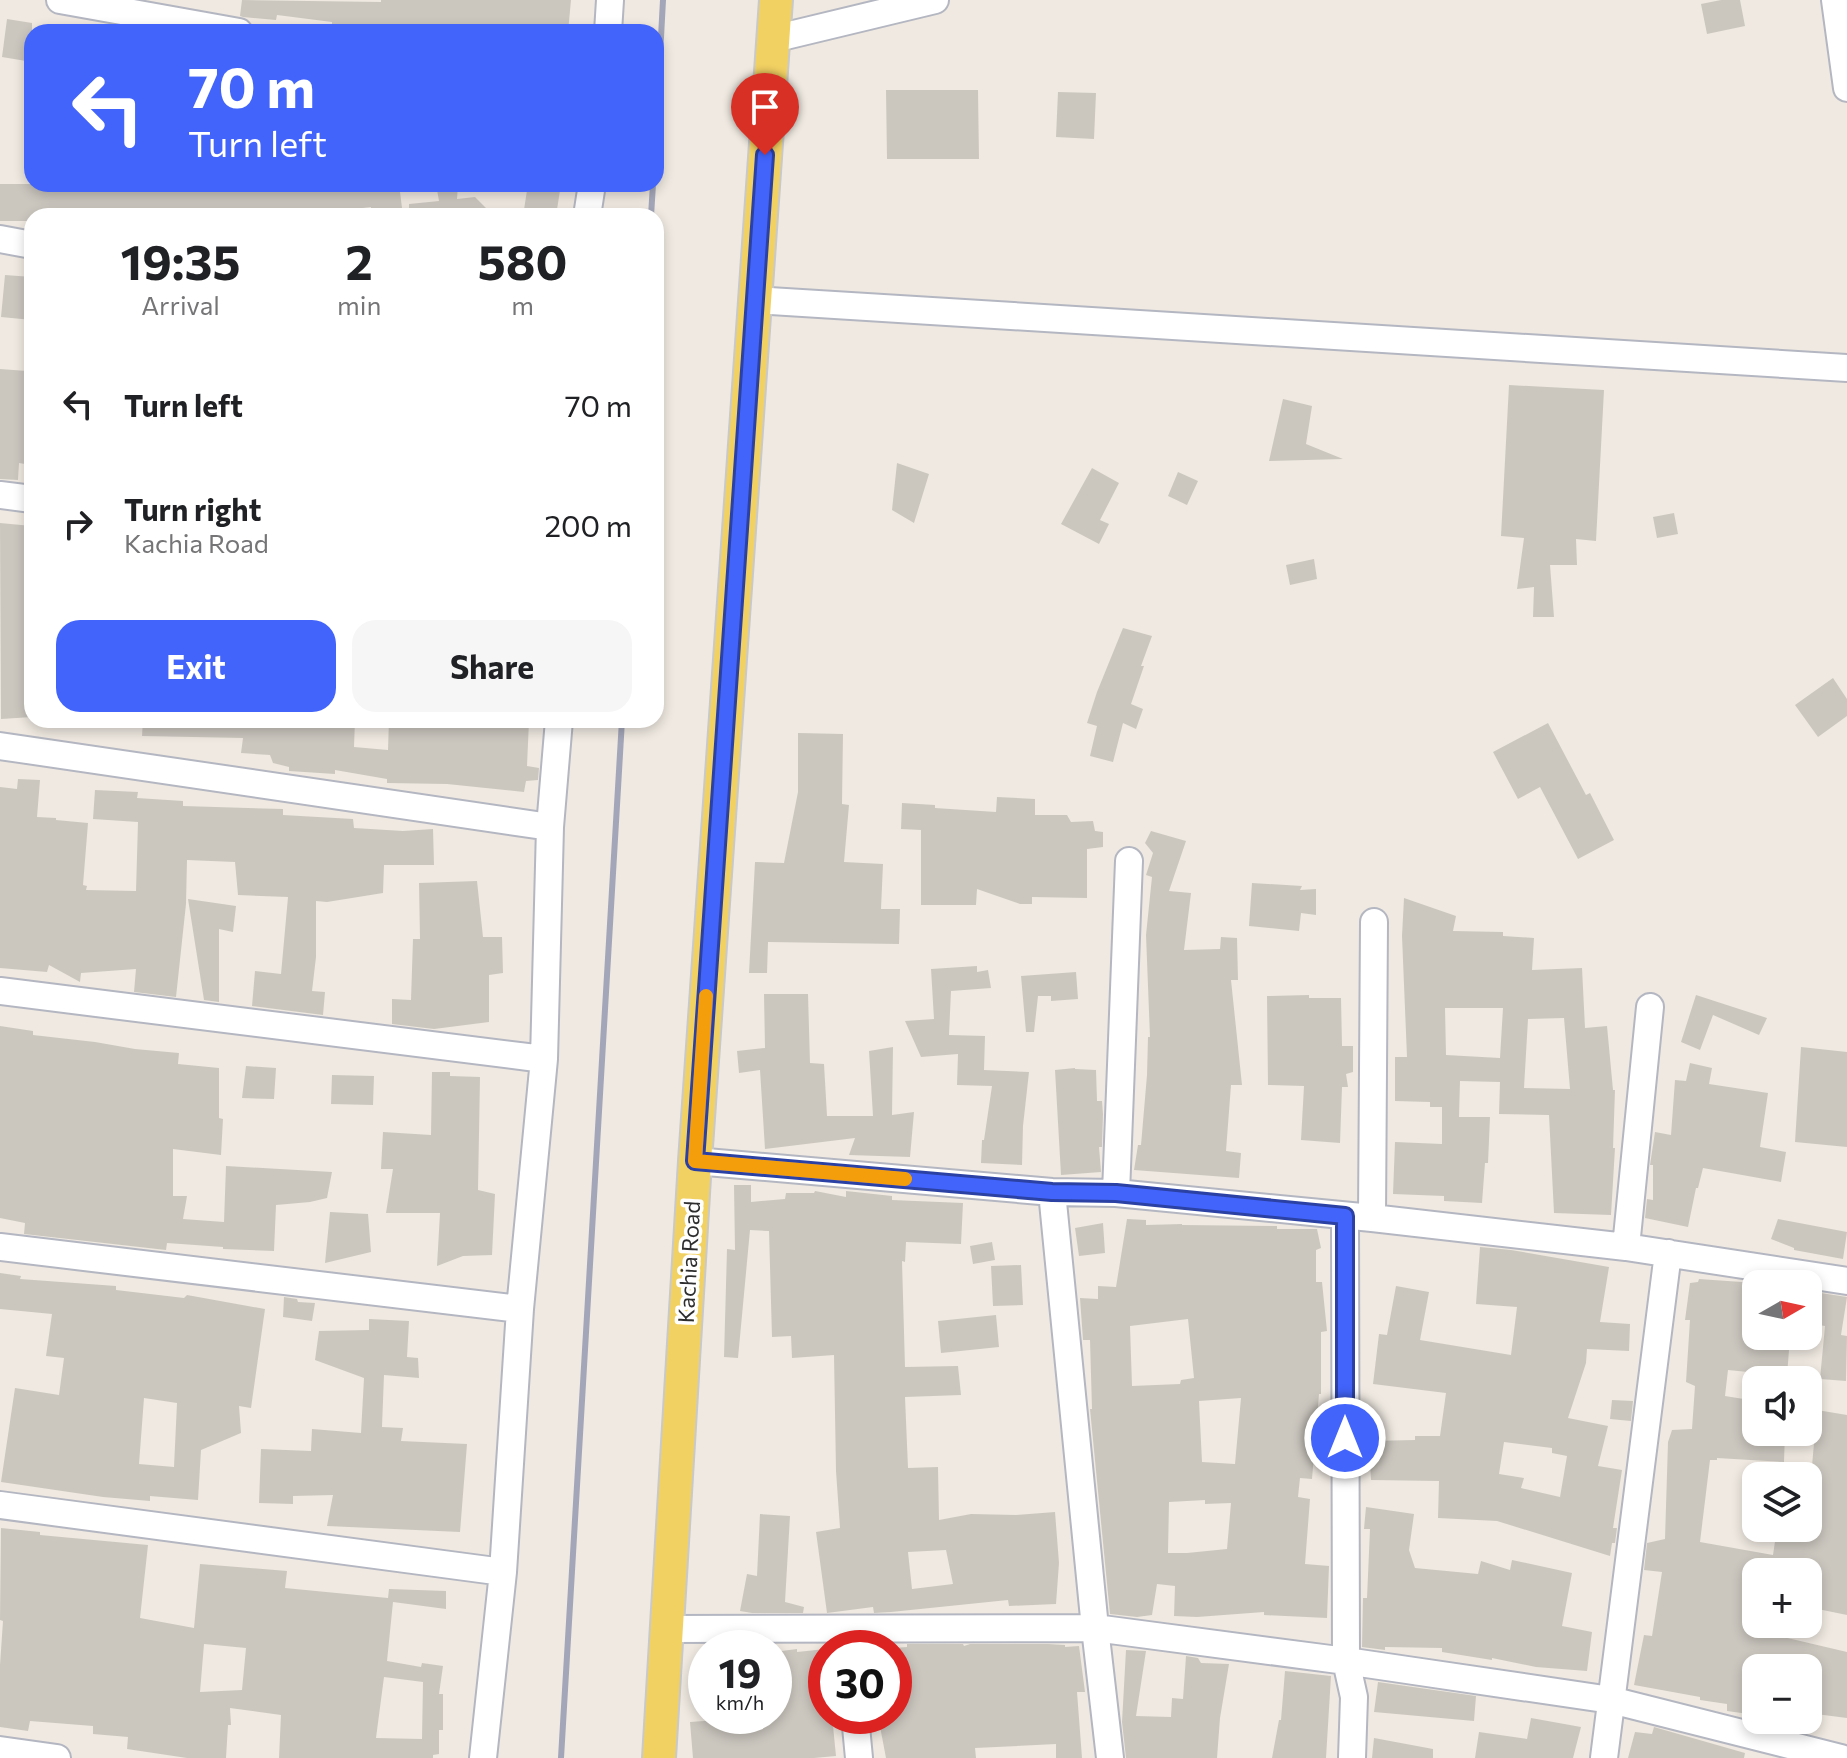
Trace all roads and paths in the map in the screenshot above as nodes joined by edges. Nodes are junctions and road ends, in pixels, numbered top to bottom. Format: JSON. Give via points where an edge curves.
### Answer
{"nodes":[{"id":1,"x":60,"y":0,"type":"edge"},
{"id":2,"x":610,"y":0,"type":"edge"},
{"id":3,"x":776,"y":0,"type":"edge"},
{"id":4,"x":935,"y":0,"type":"edge"},
{"id":5,"x":1835,"y":0,"type":"edge"},
{"id":6,"x":194,"y":24,"type":"edge"},
{"id":7,"x":608,"y":24,"type":"edge"},
{"id":8,"x":773,"y":39,"type":"junction"},
{"id":9,"x":1847,"y":88,"type":"edge"},
{"id":10,"x":0,"y":239,"type":"edge"},
{"id":11,"x":24,"y":244,"type":"edge"},
{"id":12,"x":755,"y":300,"type":"junction"},
{"id":13,"x":1847,"y":368,"type":"edge"},
{"id":14,"x":0,"y":495,"type":"edge"},
{"id":15,"x":24,"y":498,"type":"edge"},
{"id":16,"x":558,"y":728,"type":"edge"},
{"id":17,"x":0,"y":746,"type":"edge"},
{"id":18,"x":550,"y":827,"type":"junction"},
{"id":19,"x":1129,"y":861,"type":"dead end"},
{"id":20,"x":1374,"y":922,"type":"dead end"},
{"id":21,"x":0,"y":991,"type":"edge"},
{"id":22,"x":1650,"y":1007,"type":"dead end"},
{"id":23,"x":544,"y":1059,"type":"junction"},
{"id":24,"x":695,"y":1161,"type":"junction"},
{"id":25,"x":1052,"y":1192,"type":"junction"},
{"id":26,"x":1116,"y":1193,"type":"junction"},
{"id":27,"x":1345,"y":1216,"type":"junction"},
{"id":28,"x":1372,"y":1218,"type":"junction"},
{"id":29,"x":0,"y":1247,"type":"edge"},
{"id":30,"x":1626,"y":1247,"type":"junction"},
{"id":31,"x":1668,"y":1253,"type":"junction"},
{"id":32,"x":1847,"y":1281,"type":"edge"},
{"id":33,"x":520,"y":1309,"type":"junction"},
{"id":34,"x":0,"y":1505,"type":"edge"},
{"id":35,"x":503,"y":1572,"type":"junction"},
{"id":36,"x":1095,"y":1628,"type":"junction"},
{"id":37,"x":667,"y":1629,"type":"junction"},
{"id":38,"x":912,"y":1636,"type":"edge"},
{"id":39,"x":808,"y":1637,"type":"edge"},
{"id":40,"x":1346,"y":1661,"type":"junction"},
{"id":41,"x":1611,"y":1700,"type":"junction"},
{"id":42,"x":857,"y":1734,"type":"edge"},
{"id":43,"x":0,"y":1750,"type":"edge"},
{"id":44,"x":57,"y":1758,"type":"edge"},
{"id":45,"x":483,"y":1758,"type":"edge"},
{"id":46,"x":659,"y":1758,"type":"edge"},
{"id":47,"x":859,"y":1758,"type":"edge"},
{"id":48,"x":1110,"y":1758,"type":"edge"},
{"id":49,"x":1352,"y":1758,"type":"edge"},
{"id":50,"x":1604,"y":1758,"type":"edge"},
{"id":51,"x":1841,"y":1758,"type":"edge"}],
"edges":[{"from":1,"to":6,"type":"street"},
{"from":2,"to":7,"type":"street"},
{"from":3,"to":8,"type":"main road","name":"Kachia Road"},
{"from":4,"to":8,"type":"street"},
{"from":5,"to":9,"type":"street"},
{"from":8,"to":12,"type":"main road","name":"Kachia Road"},
{"from":10,"to":11,"type":"street"},
{"from":12,"to":13,"type":"street"},
{"from":12,"to":24,"type":"main road","name":"Kachia Road"},
{"from":14,"to":15,"type":"street"},
{"from":16,"to":18,"type":"street"},
{"from":17,"to":18,"type":"street"},
{"from":18,"to":23,"type":"street"},
{"from":19,"to":26,"type":"street"},
{"from":20,"to":28,"type":"street"},
{"from":21,"to":23,"type":"street"},
{"from":22,"to":30,"type":"street"},
{"from":23,"to":33,"type":"street"},
{"from":24,"to":25,"type":"street"},
{"from":24,"to":37,"type":"main road","name":"Kachia Road"},
{"from":25,"to":26,"type":"street"},
{"from":25,"to":36,"type":"street"},
{"from":26,"to":27,"type":"street"},
{"from":27,"to":28,"type":"street"},
{"from":27,"to":40,"type":"street"},
{"from":28,"to":30,"type":"street"},
{"from":29,"to":33,"type":"street"},
{"from":30,"to":31,"type":"street"},
{"from":31,"to":32,"type":"street"},
{"from":31,"to":41,"type":"street"},
{"from":33,"to":35,"type":"street"},
{"from":34,"to":35,"type":"street"},
{"from":35,"to":45,"type":"street"},
{"from":36,"to":38,"type":"street"},
{"from":36,"to":40,"type":"street"},
{"from":36,"to":48,"type":"street"},
{"from":37,"to":39,"type":"street"},
{"from":37,"to":46,"type":"main road","name":"Kachia Road"},
{"from":40,"to":41,"type":"street"},
{"from":40,"to":49,"type":"street","via":[[1354,1697]]},
{"from":41,"to":50,"type":"street"},
{"from":41,"to":51,"type":"street"},
{"from":42,"to":47,"type":"street"},
{"from":43,"to":44,"type":"street"}]}
